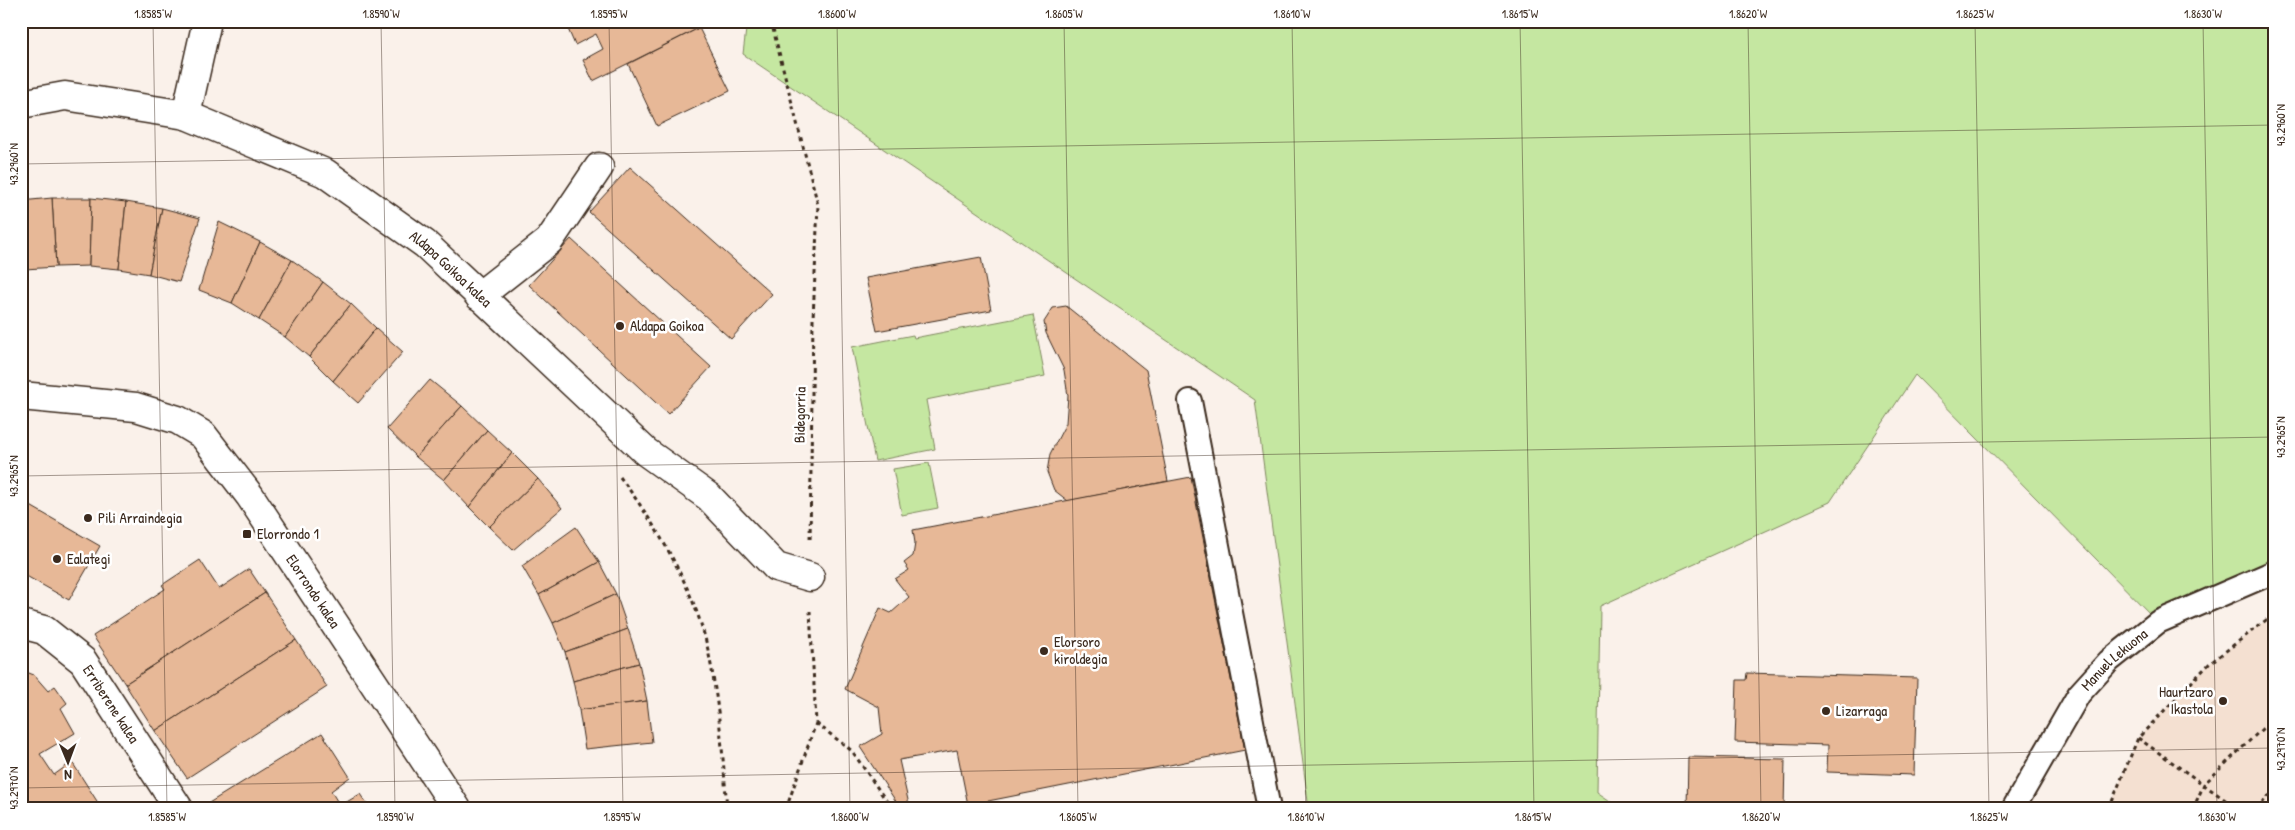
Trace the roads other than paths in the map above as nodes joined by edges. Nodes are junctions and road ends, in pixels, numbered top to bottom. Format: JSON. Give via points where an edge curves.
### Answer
{"nodes":[{"id":1,"x":208,"y":21,"type":"edge"},
{"id":2,"x":21,"y":104,"type":"edge"},
{"id":3,"x":186,"y":114,"type":"junction"},
{"id":4,"x":599,"y":166,"type":"dead end"},
{"id":5,"x":479,"y":296,"type":"junction"},
{"id":6,"x":21,"y":396,"type":"edge"},
{"id":7,"x":1190,"y":401,"type":"dead end"},
{"id":8,"x":2274,"y":572,"type":"edge"},
{"id":9,"x":810,"y":577,"type":"road end"},
{"id":10,"x":21,"y":624,"type":"edge"},
{"id":11,"x":178,"y":809,"type":"edge"},
{"id":12,"x":457,"y":809,"type":"edge"},
{"id":13,"x":1269,"y":809,"type":"edge"},
{"id":14,"x":2013,"y":809,"type":"edge"}],
"edges":[{"from":1,"to":3,"type":"street"},
{"from":2,"to":3,"type":"street","name":"Aldapa Goikoa kalea","via":[[65,96]]},
{"from":3,"to":5,"type":"street","name":"Aldapa Goikoa kalea","via":[[325,173],[425,244]]},
{"from":4,"to":5,"type":"street","via":[[549,241]]},
{"from":5,"to":9,"type":"street","name":"Aldapa Goikoa kalea","via":[[646,452],[709,497],[776,567]]},
{"from":6,"to":12,"type":"street","name":"Elorrondo kalea","via":[[136,407],[178,420],[203,435],[250,496]]},
{"from":7,"to":13,"type":"lane"},
{"from":8,"to":14,"type":"lane","name":"Manuel Lekuona","via":[[2158,622],[2109,661],[2078,694]]},
{"from":10,"to":11,"type":"street","name":"Erriberene kalea","via":[[44,630],[83,661]]}]}
